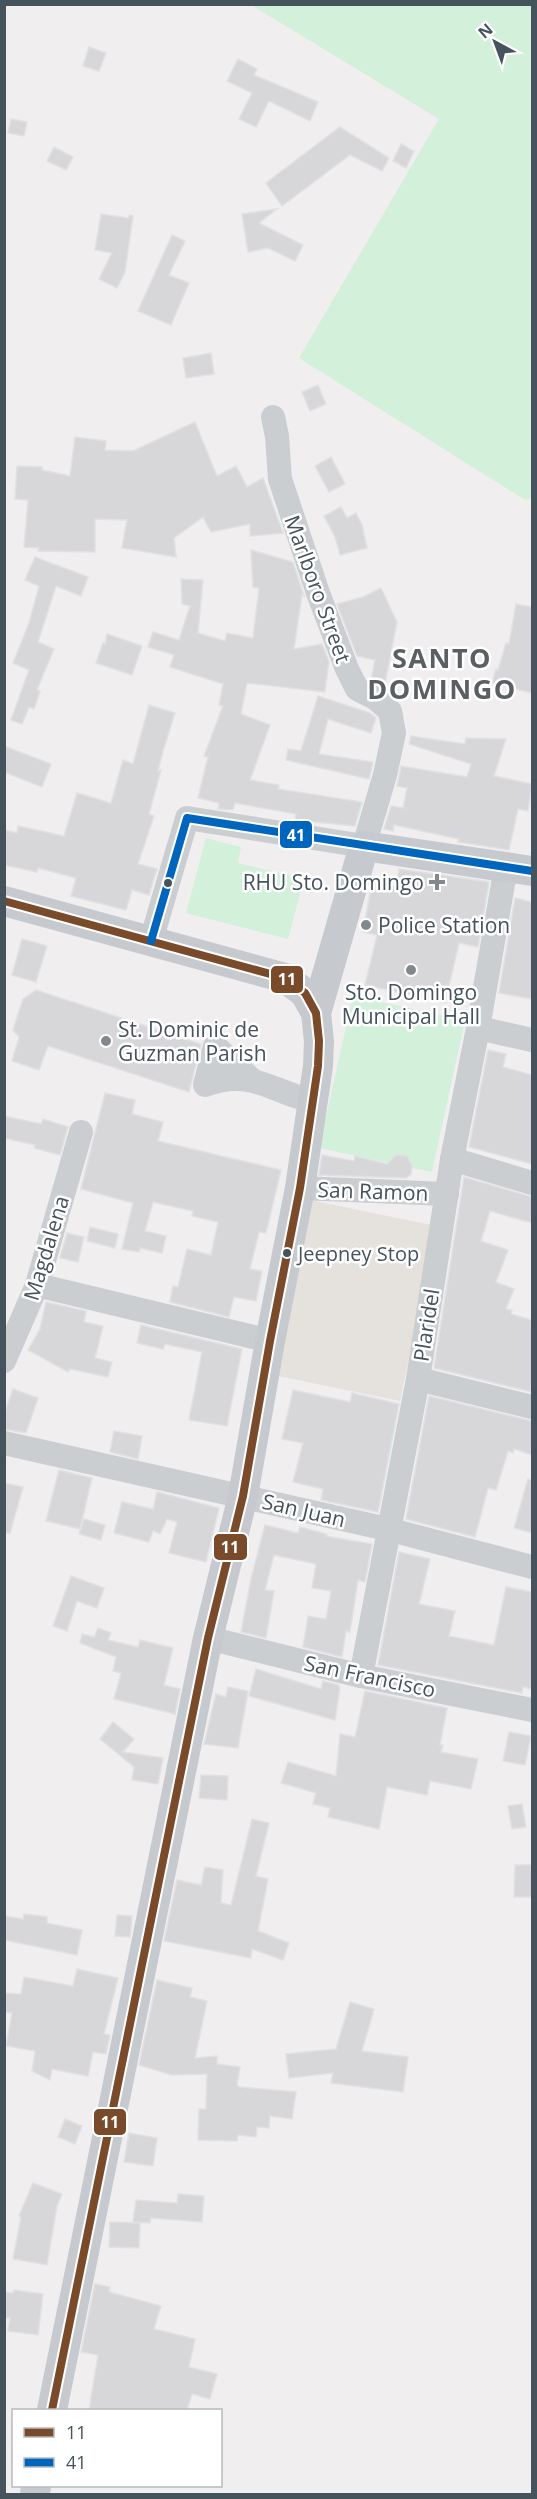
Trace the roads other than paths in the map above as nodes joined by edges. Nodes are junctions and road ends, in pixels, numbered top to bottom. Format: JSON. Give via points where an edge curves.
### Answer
{"nodes":[{"id":1,"x":273,"y":417,"type":"dead end"},
{"id":2,"x":364,"y":846,"type":"junction"},
{"id":3,"x":519,"y":869,"type":"edge"},
{"id":4,"x":4,"y":901,"type":"edge"},
{"id":5,"x":151,"y":941,"type":"junction"},
{"id":6,"x":316,"y":1013,"type":"junction"},
{"id":7,"x":478,"y":1029,"type":"junction"},
{"id":8,"x":532,"y":1040,"type":"edge"},
{"id":9,"x":251,"y":1079,"type":"dead end"},
{"id":10,"x":312,"y":1101,"type":"junction"},
{"id":11,"x":81,"y":1132,"type":"dead end"},
{"id":12,"x":452,"y":1159,"type":"junction"},
{"id":13,"x":532,"y":1183,"type":"edge"},
{"id":14,"x":300,"y":1188,"type":"junction"},
{"id":15,"x":447,"y":1194,"type":"junction"},
{"id":16,"x":37,"y":1285,"type":"junction"},
{"id":17,"x":270,"y":1341,"type":"junction"},
{"id":18,"x":4,"y":1361,"type":"edge"},
{"id":19,"x":418,"y":1379,"type":"junction"},
{"id":20,"x":532,"y":1407,"type":"edge"},
{"id":21,"x":4,"y":1443,"type":"edge"},
{"id":22,"x":243,"y":1496,"type":"junction"},
{"id":23,"x":387,"y":1529,"type":"junction"},
{"id":24,"x":532,"y":1566,"type":"edge"},
{"id":25,"x":208,"y":1638,"type":"junction"},
{"id":26,"x":360,"y":1676,"type":"junction"},
{"id":27,"x":532,"y":1710,"type":"edge"},
{"id":28,"x":52,"y":2409,"type":"edge"}],
"edges":[{"from":1,"to":2,"type":"street","name":"Marlboro Street","via":[[280,479],[347,669],[357,688],[390,711],[394,733]]},
{"from":2,"to":3,"type":"main road"},
{"from":2,"to":5,"type":"street","via":[[187,818]]},
{"from":2,"to":6,"type":"main road"},
{"from":3,"to":7,"type":"street","name":"Plaridel"},
{"from":4,"to":5,"type":"main road"},
{"from":5,"to":6,"type":"main road","via":[[285,978],[305,993]]},
{"from":6,"to":10,"type":"main road","via":[[319,1049]]},
{"from":7,"to":8,"type":"street"},
{"from":7,"to":12,"type":"street","name":"Plaridel"},
{"from":9,"to":10,"type":"street"},
{"from":10,"to":14,"type":"main road"},
{"from":11,"to":16,"type":"street","name":"Magdalena"},
{"from":12,"to":13,"type":"street"},
{"from":12,"to":15,"type":"street","name":"Plaridel"},
{"from":14,"to":15,"type":"street","name":"San Ramon"},
{"from":14,"to":17,"type":"main road"},
{"from":15,"to":19,"type":"street","name":"Plaridel"},
{"from":16,"to":17,"type":"street"},
{"from":16,"to":18,"type":"street","name":"Magdalena"},
{"from":17,"to":22,"type":"main road"},
{"from":19,"to":20,"type":"street"},
{"from":19,"to":23,"type":"street","name":"Plaridel"},
{"from":21,"to":22,"type":"street","name":"San Juan"},
{"from":22,"to":23,"type":"street","name":"San Juan"},
{"from":22,"to":25,"type":"main road"},
{"from":23,"to":24,"type":"street","name":"San Juan"},
{"from":23,"to":26,"type":"street","name":"Plaridel"},
{"from":25,"to":26,"type":"street","name":"San Francisco"},
{"from":25,"to":28,"type":"main road"},
{"from":26,"to":27,"type":"street","name":"San Francisco"}]}
